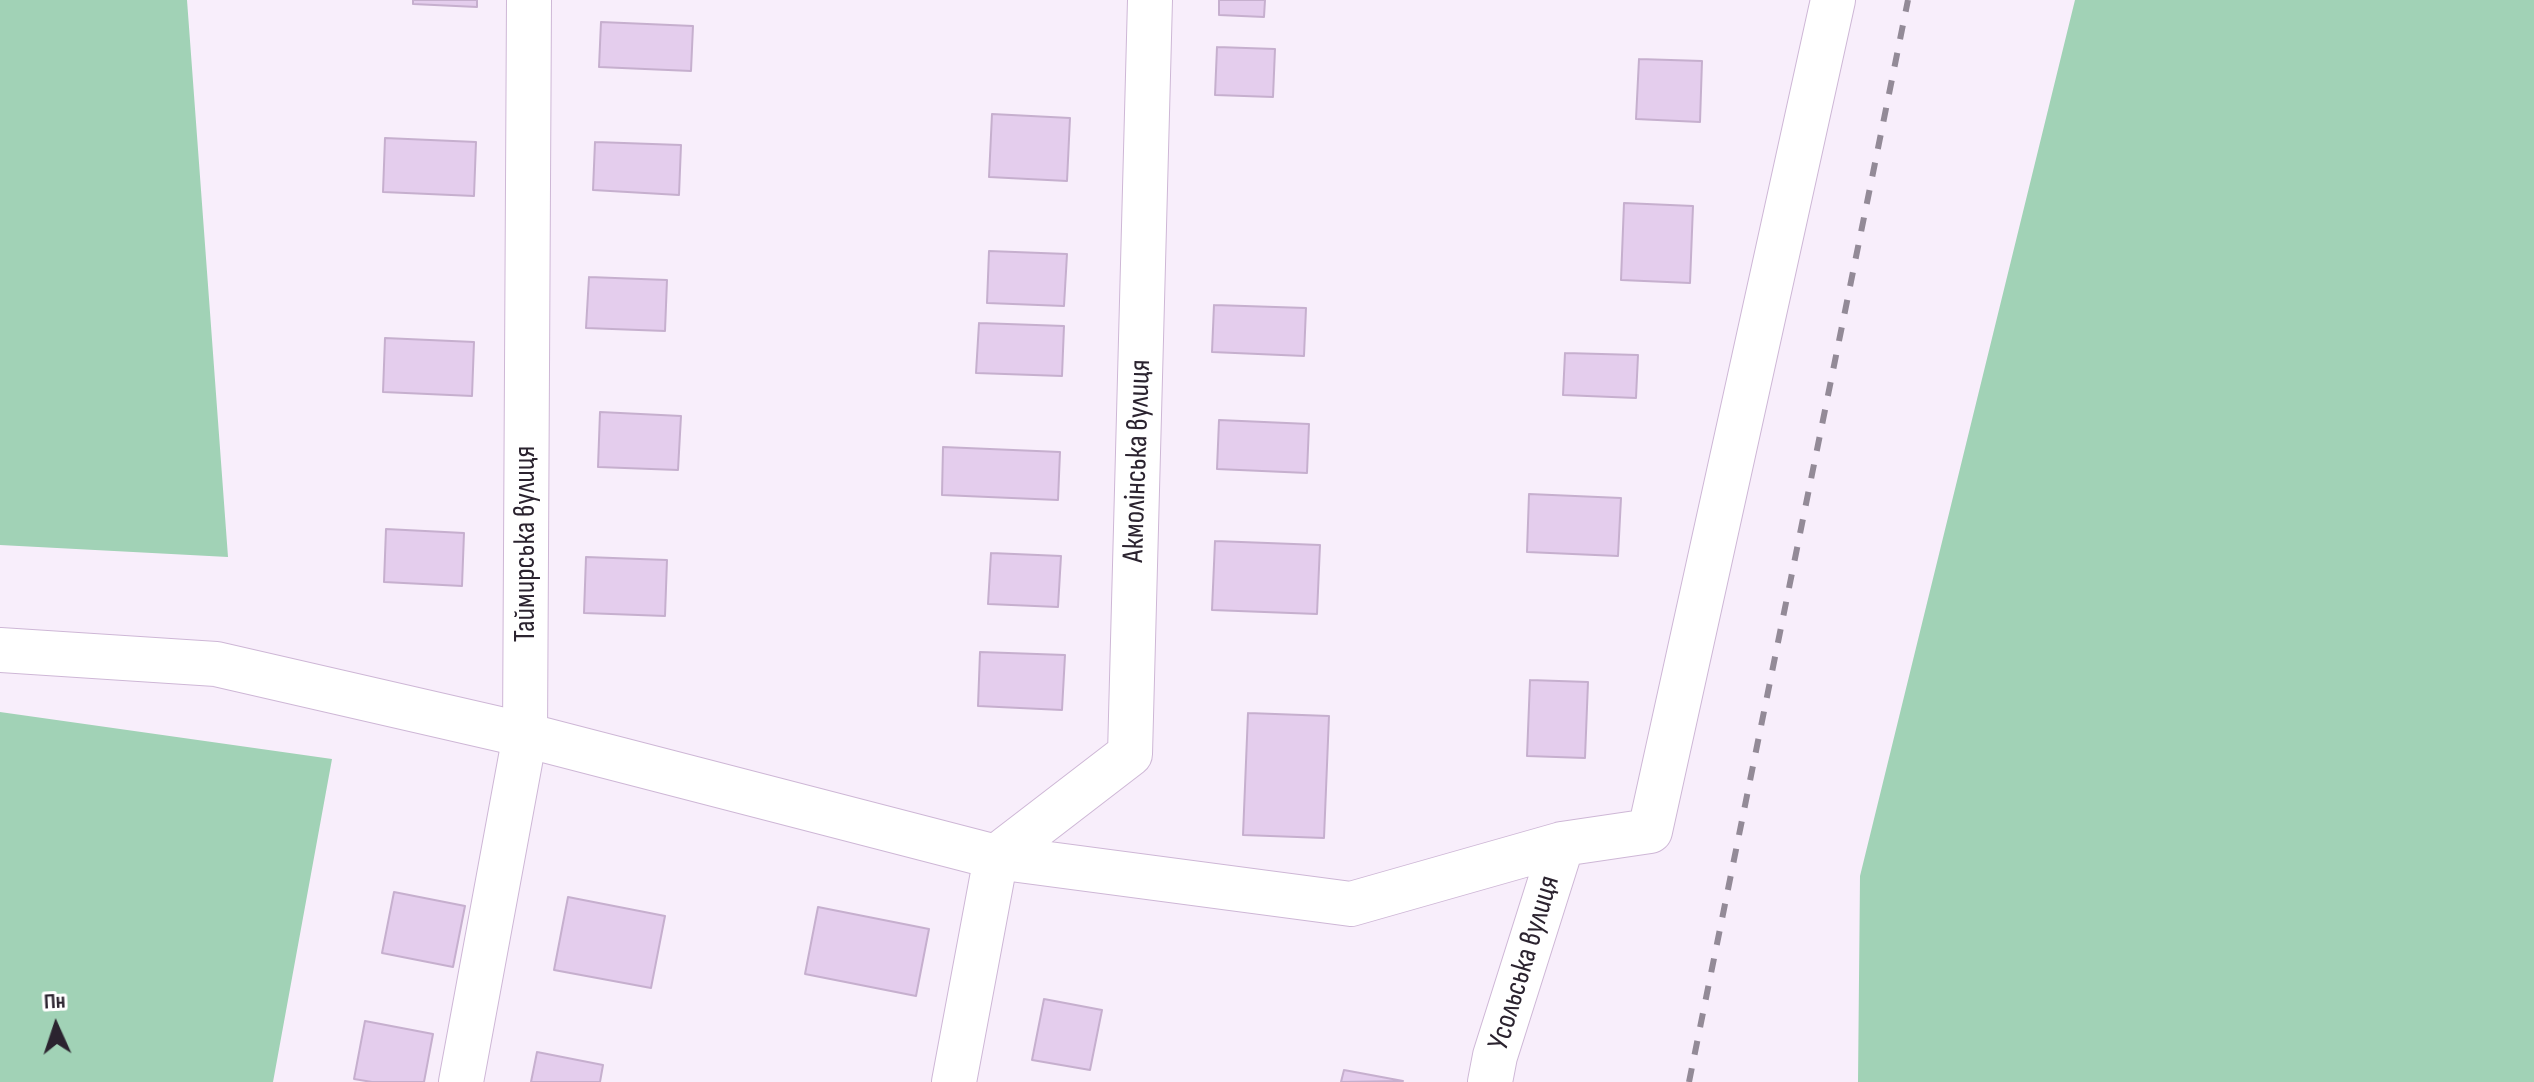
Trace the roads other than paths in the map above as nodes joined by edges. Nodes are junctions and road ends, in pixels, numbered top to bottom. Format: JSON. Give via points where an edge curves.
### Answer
{"nodes":[{"id":1,"x":529,"y":0,"type":"edge"},
{"id":2,"x":1150,"y":0,"type":"edge"},
{"id":3,"x":1833,"y":0,"type":"edge"},
{"id":4,"x":0,"y":650,"type":"edge"},
{"id":5,"x":525,"y":735,"type":"junction"},
{"id":6,"x":1562,"y":844,"type":"junction"},
{"id":7,"x":996,"y":857,"type":"junction"},
{"id":8,"x":461,"y":1082,"type":"edge"},
{"id":9,"x":954,"y":1082,"type":"edge"},
{"id":10,"x":1490,"y":1082,"type":"edge"}],
"edges":[{"from":1,"to":5,"type":"street","name":"Таймирська вулиця"},
{"from":2,"to":7,"type":"street","name":"Акмолiнська вулиця","via":[[1130,754]]},
{"from":3,"to":6,"type":"street","via":[[1650,831]]},
{"from":4,"to":5,"type":"street","via":[[216,664]]},
{"from":5,"to":7,"type":"street"},
{"from":5,"to":8,"type":"street","name":"Таймирська вулиця"},
{"from":6,"to":7,"type":"street","via":[[1351,904]]},
{"from":6,"to":10,"type":"street","name":"Усольська вулиця"},
{"from":7,"to":9,"type":"street"}]}
